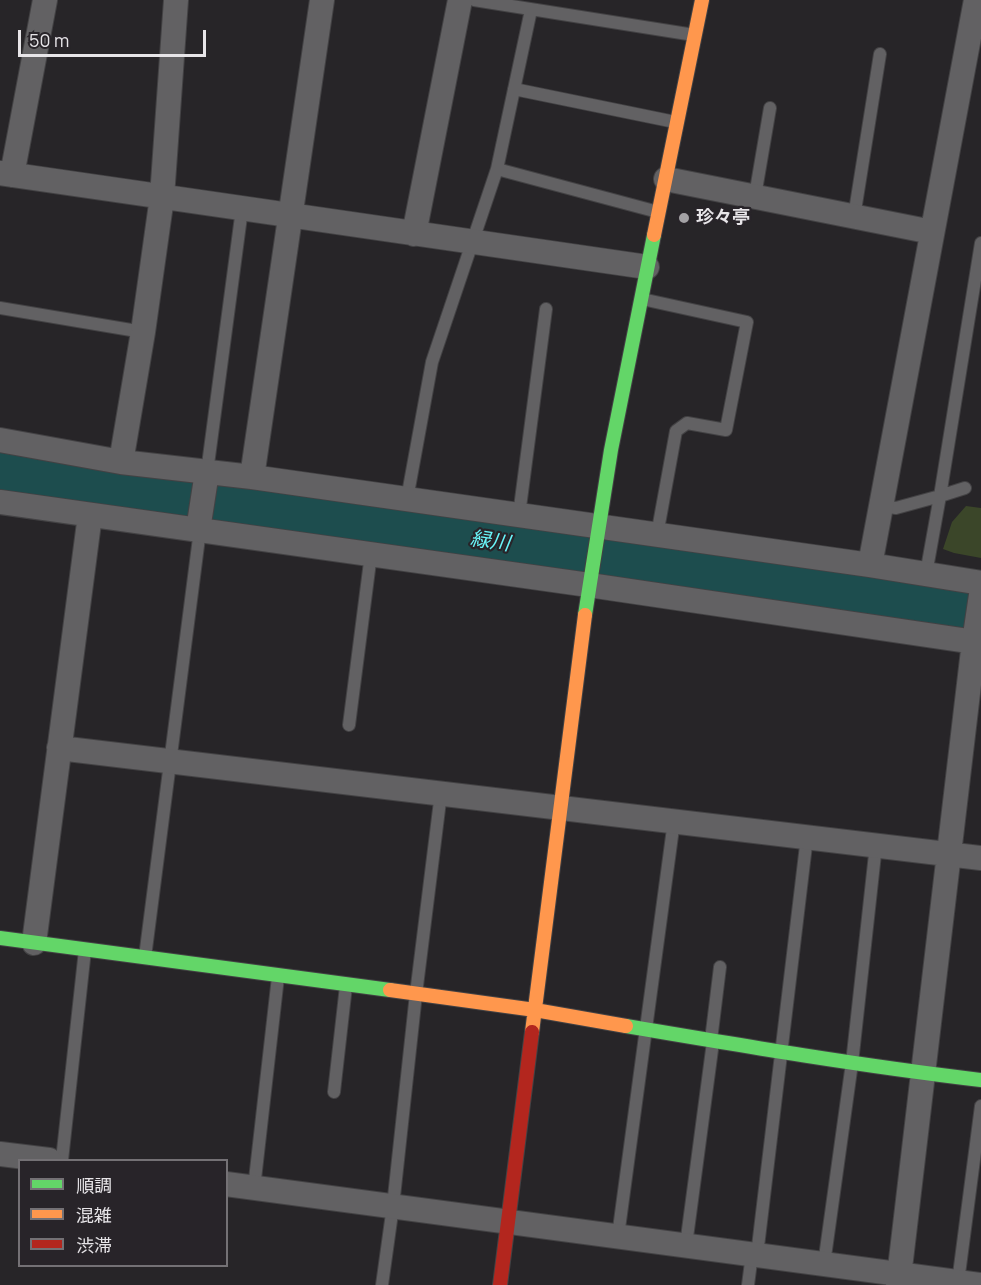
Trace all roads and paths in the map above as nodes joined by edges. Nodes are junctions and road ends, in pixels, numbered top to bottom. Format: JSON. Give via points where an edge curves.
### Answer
{"nodes":[{"id":1,"x":45,"y":0,"type":"edge"},
{"id":2,"x":176,"y":0,"type":"edge"},
{"id":3,"x":322,"y":0,"type":"edge"},
{"id":4,"x":460,"y":0,"type":"edge"},
{"id":5,"x":474,"y":0,"type":"edge"},
{"id":6,"x":702,"y":0,"type":"edge"},
{"id":7,"x":976,"y":0,"type":"edge"},
{"id":8,"x":531,"y":10,"type":"junction"},
{"id":9,"x":695,"y":35,"type":"junction"},
{"id":10,"x":880,"y":54,"type":"dead end"},
{"id":11,"x":514,"y":89,"type":"junction"},
{"id":12,"x":770,"y":108,"type":"dead end"},
{"id":13,"x":678,"y":123,"type":"junction"},
{"id":14,"x":497,"y":169,"type":"junction"},
{"id":15,"x":6,"y":174,"type":"edge"},
{"id":16,"x":666,"y":179,"type":"junction"},
{"id":17,"x":755,"y":196,"type":"junction"},
{"id":18,"x":162,"y":197,"type":"junction"},
{"id":19,"x":242,"y":209,"type":"junction"},
{"id":20,"x":659,"y":212,"type":"junction"},
{"id":21,"x":290,"y":216,"type":"junction"},
{"id":22,"x":854,"y":217,"type":"junction"},
{"id":23,"x":932,"y":232,"type":"junction"},
{"id":24,"x":414,"y":234,"type":"junction"},
{"id":25,"x":472,"y":242,"type":"junction"},
{"id":26,"x":981,"y":243,"type":"edge"},
{"id":27,"x":647,"y":267,"type":"junction"},
{"id":28,"x":640,"y":299,"type":"junction"},
{"id":29,"x":0,"y":308,"type":"edge"},
{"id":30,"x":546,"y":309,"type":"dead end"},
{"id":31,"x":143,"y":332,"type":"junction"},
{"id":32,"x":0,"y":440,"type":"edge"},
{"id":33,"x":121,"y":462,"type":"junction"},
{"id":34,"x":207,"y":472,"type":"junction"},
{"id":35,"x":252,"y":477,"type":"junction"},
{"id":36,"x":965,"y":488,"type":"dead end"},
{"id":37,"x":940,"y":496,"type":"junction"},
{"id":38,"x":407,"y":499,"type":"junction"},
{"id":39,"x":0,"y":502,"type":"edge"},
{"id":40,"x":881,"y":506,"type":"junction"},
{"id":41,"x":90,"y":515,"type":"junction"},
{"id":42,"x":519,"y":515,"type":"junction"},
{"id":43,"x":599,"y":528,"type":"junction"},
{"id":44,"x":199,"y":530,"type":"junction"},
{"id":45,"x":657,"y":535,"type":"junction"},
{"id":46,"x":370,"y":554,"type":"junction"},
{"id":47,"x":870,"y":565,"type":"junction"},
{"id":48,"x":926,"y":574,"type":"junction"},
{"id":49,"x":981,"y":583,"type":"edge"},
{"id":50,"x":589,"y":584,"type":"junction"},
{"id":51,"x":981,"y":595,"type":"edge"},
{"id":52,"x":977,"y":643,"type":"edge"},
{"id":53,"x":349,"y":725,"type":"dead end"},
{"id":54,"x":59,"y":748,"type":"junction"},
{"id":55,"x":171,"y":761,"type":"junction"},
{"id":56,"x":441,"y":793,"type":"junction"},
{"id":57,"x":560,"y":807,"type":"junction"},
{"id":58,"x":674,"y":821,"type":"junction"},
{"id":59,"x":807,"y":837,"type":"junction"},
{"id":60,"x":876,"y":845,"type":"junction"},
{"id":61,"x":949,"y":854,"type":"junction"},
{"id":62,"x":981,"y":858,"type":"edge"},
{"id":63,"x":0,"y":938,"type":"edge"},
{"id":64,"x":34,"y":943,"type":"junction"},
{"id":65,"x":85,"y":949,"type":"junction"},
{"id":66,"x":145,"y":957,"type":"junction"},
{"id":67,"x":720,"y":967,"type":"dead end"},
{"id":68,"x":278,"y":976,"type":"junction"},
{"id":69,"x":346,"y":985,"type":"junction"},
{"id":70,"x":416,"y":994,"type":"junction"},
{"id":71,"x":535,"y":1010,"type":"junction"},
{"id":72,"x":647,"y":1030,"type":"junction"},
{"id":73,"x":712,"y":1041,"type":"junction"},
{"id":74,"x":782,"y":1053,"type":"junction"},
{"id":75,"x":852,"y":1063,"type":"junction"},
{"id":76,"x":923,"y":1073,"type":"junction"},
{"id":77,"x":981,"y":1080,"type":"edge"},
{"id":78,"x":334,"y":1092,"type":"dead end"},
{"id":79,"x":981,"y":1106,"type":"edge"},
{"id":80,"x":0,"y":1154,"type":"edge"},
{"id":81,"x":36,"y":1159,"type":"edge"},
{"id":82,"x":62,"y":1159,"type":"edge"},
{"id":83,"x":228,"y":1184,"type":"edge"},
{"id":84,"x":254,"y":1188,"type":"junction"},
{"id":85,"x":393,"y":1206,"type":"junction"},
{"id":86,"x":508,"y":1222,"type":"junction"},
{"id":87,"x":618,"y":1236,"type":"junction"},
{"id":88,"x":686,"y":1245,"type":"junction"},
{"id":89,"x":755,"y":1255,"type":"junction"},
{"id":90,"x":824,"y":1264,"type":"junction"},
{"id":91,"x":899,"y":1279,"type":"edge"},
{"id":92,"x":970,"y":1283,"type":"edge"},
{"id":93,"x":382,"y":1285,"type":"edge"},
{"id":94,"x":500,"y":1285,"type":"edge"},
{"id":95,"x":748,"y":1285,"type":"edge"}],
"edges":[{"from":1,"to":15,"type":"street"},
{"from":2,"to":18,"type":"street"},
{"from":3,"to":21,"type":"street"},
{"from":4,"to":24,"type":"street"},
{"from":5,"to":8,"type":"lane"},
{"from":6,"to":9,"type":"street"},
{"from":7,"to":23,"type":"street"},
{"from":8,"to":9,"type":"lane"},
{"from":8,"to":11,"type":"lane"},
{"from":9,"to":13,"type":"street"},
{"from":10,"to":22,"type":"lane"},
{"from":11,"to":13,"type":"lane"},
{"from":11,"to":14,"type":"lane"},
{"from":12,"to":17,"type":"lane"},
{"from":13,"to":16,"type":"street"},
{"from":14,"to":20,"type":"lane"},
{"from":14,"to":25,"type":"lane"},
{"from":15,"to":18,"type":"street"},
{"from":16,"to":17,"type":"street"},
{"from":16,"to":20,"type":"street"},
{"from":17,"to":22,"type":"street"},
{"from":18,"to":19,"type":"street"},
{"from":18,"to":31,"type":"street"},
{"from":19,"to":21,"type":"street"},
{"from":19,"to":34,"type":"lane"},
{"from":20,"to":27,"type":"street"},
{"from":21,"to":24,"type":"street"},
{"from":21,"to":35,"type":"street"},
{"from":22,"to":23,"type":"street"},
{"from":23,"to":40,"type":"street"},
{"from":24,"to":25,"type":"street"},
{"from":25,"to":27,"type":"street"},
{"from":25,"to":38,"type":"lane","via":[[432,362]]},
{"from":26,"to":37,"type":"lane"},
{"from":27,"to":28,"type":"street"},
{"from":28,"to":43,"type":"street"},
{"from":28,"to":45,"type":"lane","via":[[747,322],[726,430],[687,423],[676,431]]},
{"from":29,"to":31,"type":"lane"},
{"from":30,"to":42,"type":"lane"},
{"from":31,"to":33,"type":"street"},
{"from":32,"to":33,"type":"street"},
{"from":33,"to":34,"type":"street"},
{"from":34,"to":35,"type":"street"},
{"from":34,"to":44,"type":"street"},
{"from":35,"to":38,"type":"street"},
{"from":36,"to":37,"type":"lane"},
{"from":37,"to":40,"type":"lane","via":[[896,508]]},
{"from":37,"to":48,"type":"lane"},
{"from":38,"to":42,"type":"street"},
{"from":39,"to":41,"type":"street"},
{"from":40,"to":47,"type":"street"},
{"from":41,"to":44,"type":"street"},
{"from":41,"to":54,"type":"street"},
{"from":42,"to":43,"type":"street"},
{"from":43,"to":45,"type":"street"},
{"from":43,"to":50,"type":"street"},
{"from":44,"to":46,"type":"street"},
{"from":44,"to":55,"type":"lane"},
{"from":45,"to":47,"type":"street"},
{"from":46,"to":50,"type":"street"},
{"from":46,"to":53,"type":"lane"},
{"from":47,"to":48,"type":"street"},
{"from":48,"to":49,"type":"street"},
{"from":50,"to":52,"type":"street"},
{"from":50,"to":57,"type":"street"},
{"from":51,"to":52,"type":"street"},
{"from":52,"to":61,"type":"street"},
{"from":54,"to":55,"type":"street"},
{"from":54,"to":64,"type":"street"},
{"from":55,"to":56,"type":"street"},
{"from":55,"to":66,"type":"lane"},
{"from":56,"to":57,"type":"street"},
{"from":56,"to":70,"type":"lane"},
{"from":57,"to":58,"type":"street"},
{"from":57,"to":71,"type":"street"},
{"from":58,"to":59,"type":"street"},
{"from":58,"to":72,"type":"lane"},
{"from":59,"to":60,"type":"street"},
{"from":59,"to":74,"type":"lane"},
{"from":60,"to":61,"type":"street"},
{"from":60,"to":75,"type":"lane"},
{"from":61,"to":62,"type":"street"},
{"from":61,"to":76,"type":"street"},
{"from":63,"to":64,"type":"street"},
{"from":64,"to":65,"type":"street"},
{"from":65,"to":66,"type":"street"},
{"from":65,"to":82,"type":"lane"},
{"from":66,"to":68,"type":"street"},
{"from":67,"to":73,"type":"lane"},
{"from":68,"to":69,"type":"street"},
{"from":68,"to":84,"type":"lane"},
{"from":69,"to":70,"type":"street"},
{"from":69,"to":78,"type":"lane"},
{"from":70,"to":71,"type":"street"},
{"from":70,"to":85,"type":"lane"},
{"from":71,"to":72,"type":"street"},
{"from":71,"to":86,"type":"street"},
{"from":72,"to":73,"type":"street"},
{"from":72,"to":87,"type":"lane"},
{"from":73,"to":74,"type":"street"},
{"from":73,"to":88,"type":"lane"},
{"from":74,"to":75,"type":"street"},
{"from":74,"to":89,"type":"lane"},
{"from":75,"to":76,"type":"street"},
{"from":75,"to":90,"type":"lane"},
{"from":76,"to":77,"type":"street"},
{"from":76,"to":91,"type":"street"},
{"from":79,"to":92,"type":"lane"},
{"from":80,"to":81,"type":"street"},
{"from":83,"to":84,"type":"street"},
{"from":84,"to":85,"type":"street"},
{"from":85,"to":86,"type":"street"},
{"from":85,"to":93,"type":"lane"},
{"from":86,"to":87,"type":"street"},
{"from":86,"to":94,"type":"street"},
{"from":87,"to":88,"type":"street"},
{"from":88,"to":89,"type":"street"},
{"from":89,"to":90,"type":"street"},
{"from":89,"to":95,"type":"lane"},
{"from":90,"to":91,"type":"street"},
{"from":91,"to":92,"type":"street"}]}
